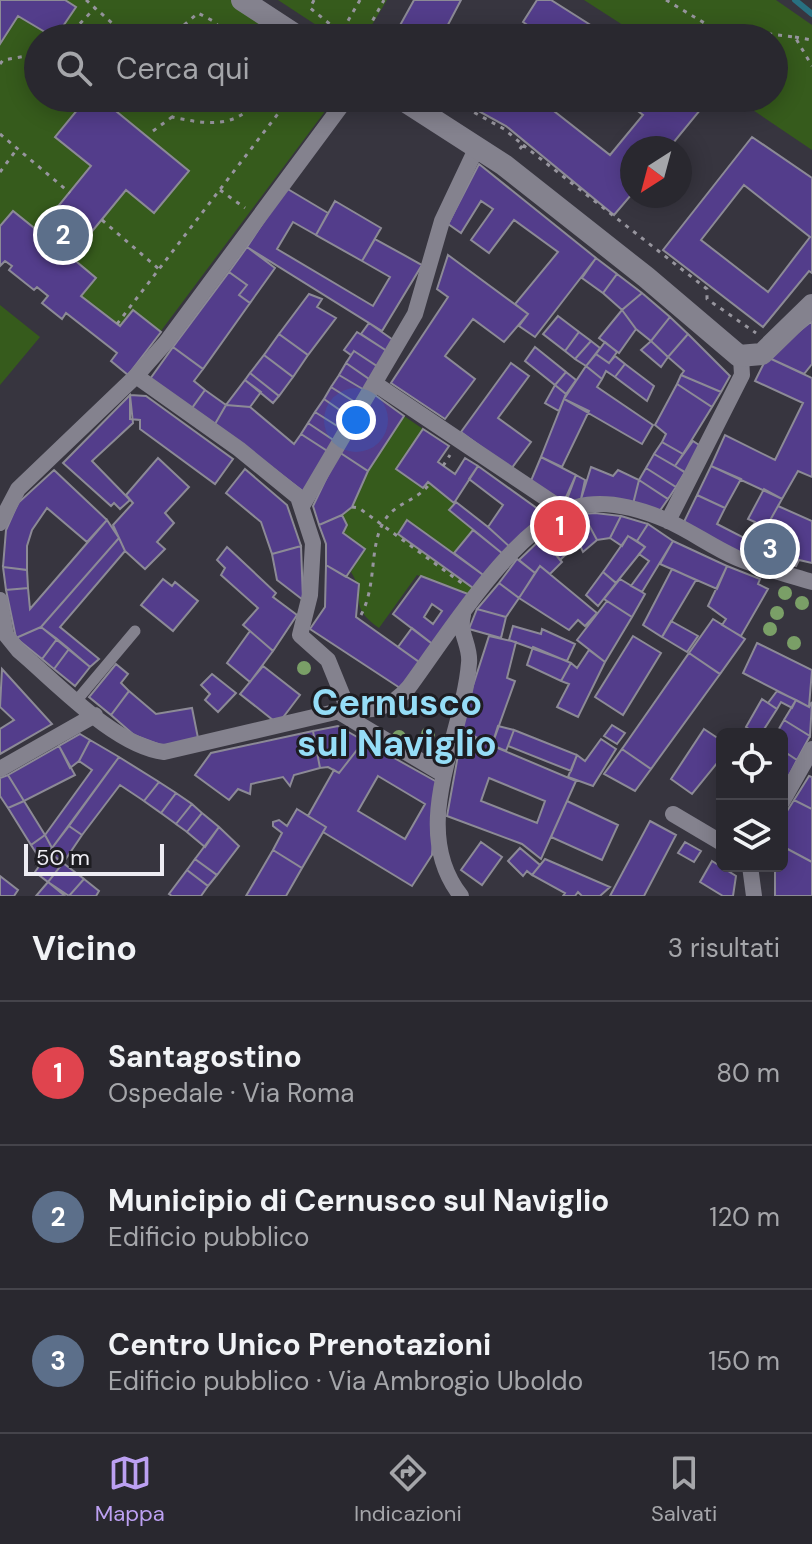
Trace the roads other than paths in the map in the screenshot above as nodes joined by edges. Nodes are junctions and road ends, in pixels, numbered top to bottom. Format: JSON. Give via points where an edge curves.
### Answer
{"nodes":[{"id":1,"x":242,"y":0,"type":"edge"},
{"id":2,"x":279,"y":24,"type":"edge"},
{"id":3,"x":337,"y":112,"type":"edge"},
{"id":4,"x":422,"y":112,"type":"edge"},
{"id":5,"x":477,"y":147,"type":"junction"},
{"id":6,"x":812,"y":305,"type":"edge"},
{"id":7,"x":741,"y":357,"type":"junction"},
{"id":8,"x":136,"y":376,"type":"junction"},
{"id":9,"x":377,"y":385,"type":"junction"},
{"id":10,"x":4,"y":502,"type":"edge"},
{"id":11,"x":302,"y":506,"type":"junction"},
{"id":12,"x":565,"y":511,"type":"junction"},
{"id":13,"x":668,"y":521,"type":"junction"},
{"id":14,"x":0,"y":523,"type":"edge"},
{"id":15,"x":812,"y":582,"type":"edge"},
{"id":16,"x":0,"y":600,"type":"edge"},
{"id":17,"x":463,"y":614,"type":"junction"},
{"id":18,"x":135,"y":631,"type":"dead end"},
{"id":19,"x":77,"y":700,"type":"junction"},
{"id":20,"x":343,"y":710,"type":"junction"},
{"id":21,"x":95,"y":715,"type":"junction"},
{"id":22,"x":812,"y":749,"type":"edge"},
{"id":23,"x":0,"y":769,"type":"edge"},
{"id":24,"x":443,"y":779,"type":"junction"},
{"id":25,"x":783,"y":800,"type":"edge"},
{"id":26,"x":673,"y":814,"type":"dead end"},
{"id":27,"x":716,"y":839,"type":"edge"},
{"id":28,"x":751,"y":872,"type":"edge"},
{"id":29,"x":461,"y":896,"type":"edge"},
{"id":30,"x":754,"y":896,"type":"edge"}],
"edges":[{"from":1,"to":2,"type":"street"},
{"from":3,"to":8,"type":"street"},
{"from":4,"to":5,"type":"street"},
{"from":5,"to":7,"type":"street"},
{"from":5,"to":9,"type":"street","via":[[442,221],[415,314]]},
{"from":6,"to":7,"type":"street","via":[[762,354]]},
{"from":7,"to":13,"type":"street","via":[[742,375]]},
{"from":8,"to":10,"type":"street"},
{"from":8,"to":11,"type":"street","via":[[239,449],[292,491]]},
{"from":9,"to":11,"type":"street"},
{"from":9,"to":12,"type":"street"},
{"from":10,"to":14,"type":"street"},
{"from":11,"to":20,"type":"street","via":[[313,538],[310,595],[300,635],[331,665]]},
{"from":12,"to":13,"type":"street","via":[[611,505]]},
{"from":12,"to":17,"type":"street","via":[[502,564]]},
{"from":13,"to":15,"type":"street","via":[[739,559]]},
{"from":16,"to":19,"type":"street","via":[[9,641]]},
{"from":17,"to":20,"type":"street","via":[[401,696],[376,710]]},
{"from":17,"to":24,"type":"street","via":[[469,663]]},
{"from":18,"to":19,"type":"lane"},
{"from":19,"to":21,"type":"street"},
{"from":20,"to":21,"type":"street","via":[[170,752],[132,742]]},
{"from":20,"to":24,"type":"street"},
{"from":21,"to":23,"type":"street"},
{"from":22,"to":25,"type":"street"},
{"from":24,"to":29,"type":"street","via":[[440,854]]},
{"from":26,"to":27,"type":"street"},
{"from":28,"to":30,"type":"street"}]}
